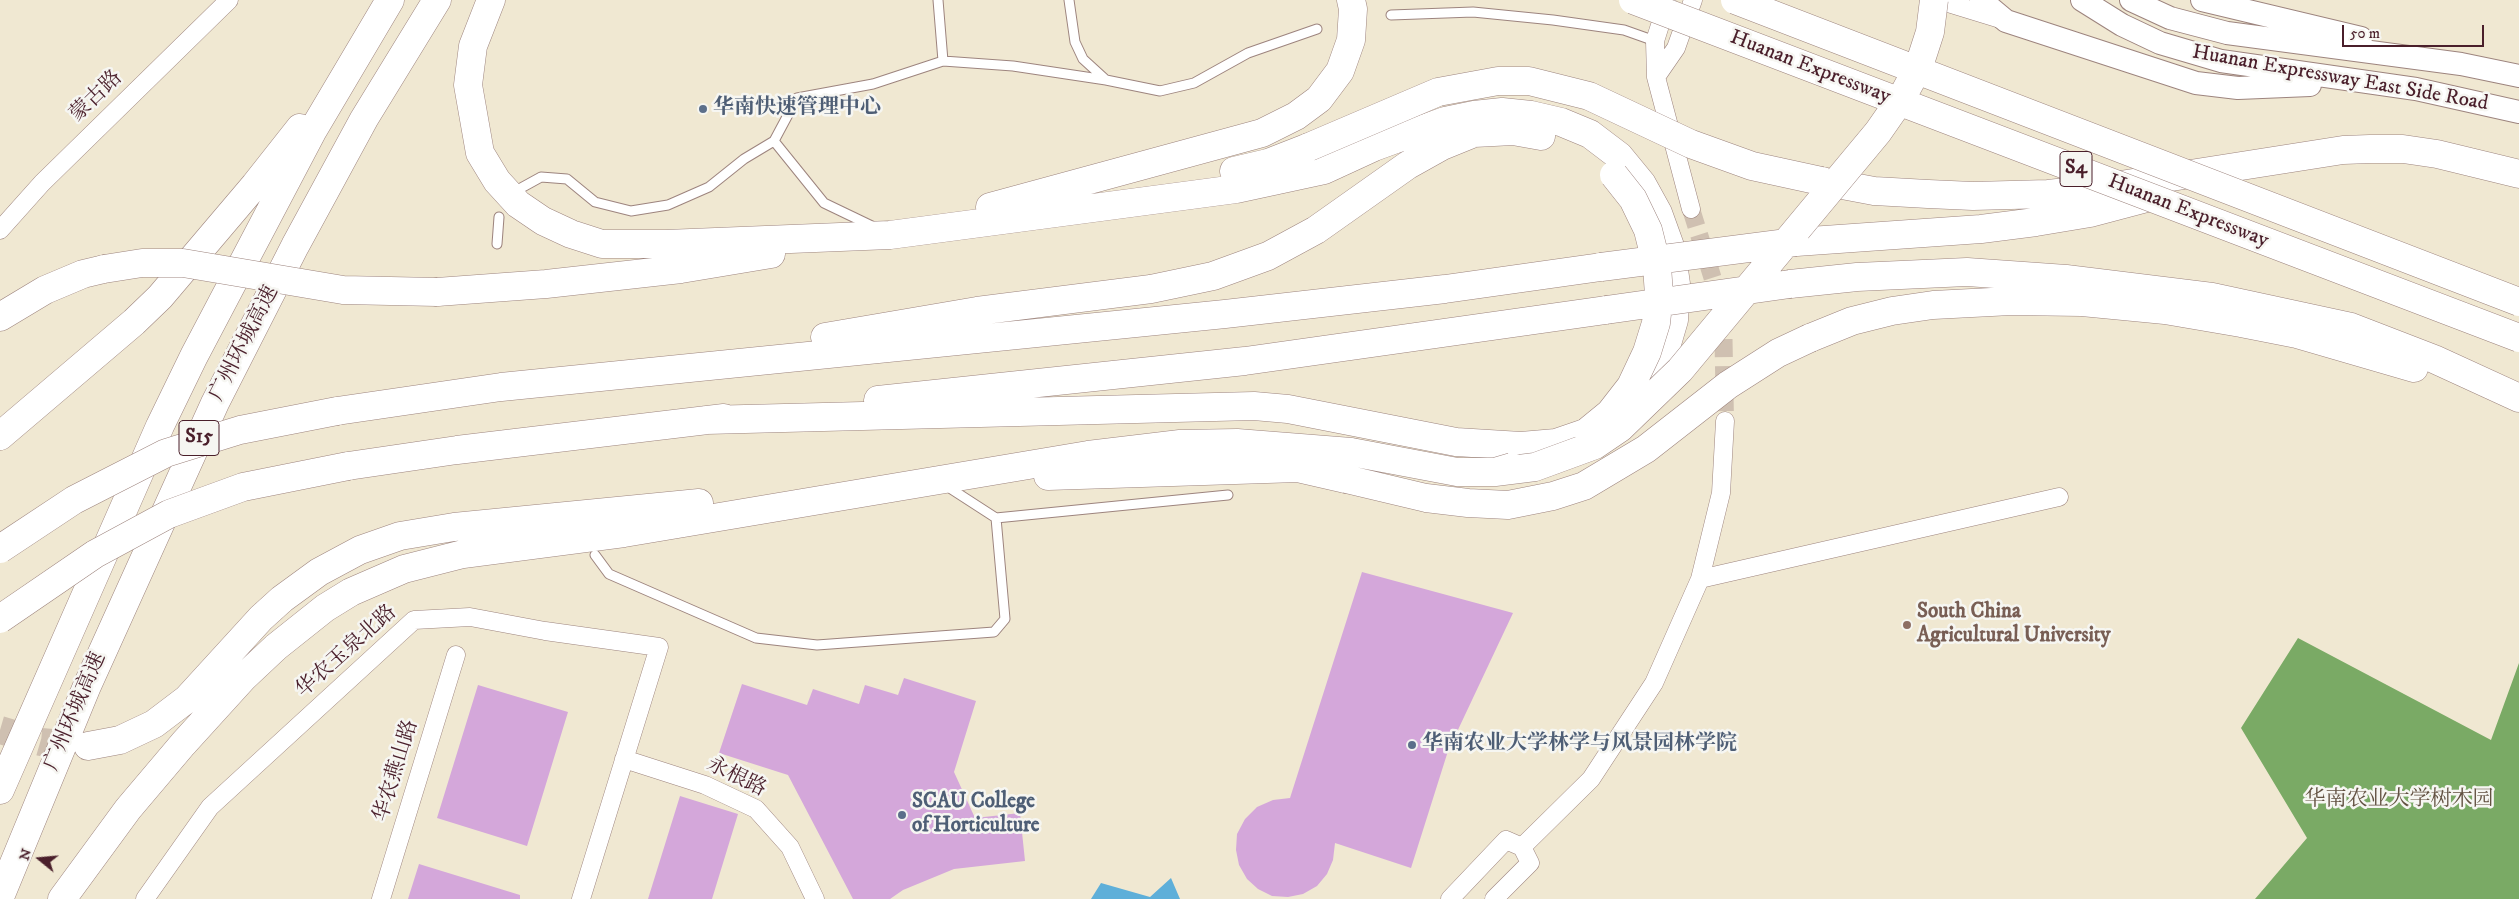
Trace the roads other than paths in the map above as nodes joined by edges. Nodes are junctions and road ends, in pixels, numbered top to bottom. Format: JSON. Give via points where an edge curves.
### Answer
{"nodes":[{"id":1,"x":229,"y":0,"type":"edge"},
{"id":2,"x":390,"y":0,"type":"edge"},
{"id":3,"x":437,"y":0,"type":"edge"},
{"id":4,"x":491,"y":0,"type":"edge"},
{"id":5,"x":938,"y":0,"type":"edge"},
{"id":6,"x":1069,"y":0,"type":"edge"},
{"id":7,"x":1351,"y":0,"type":"edge"},
{"id":8,"x":1633,"y":0,"type":"edge"},
{"id":9,"x":1668,"y":0,"type":"edge"},
{"id":10,"x":1693,"y":0,"type":"edge"},
{"id":11,"x":1735,"y":0,"type":"edge"},
{"id":12,"x":1934,"y":0,"type":"edge"},
{"id":13,"x":1938,"y":0,"type":"edge"},
{"id":14,"x":1981,"y":0,"type":"edge"},
{"id":15,"x":2082,"y":0,"type":"edge"},
{"id":16,"x":2131,"y":0,"type":"edge"},
{"id":17,"x":2202,"y":0,"type":"edge"},
{"id":18,"x":1391,"y":16,"type":"dead end"},
{"id":19,"x":2006,"y":21,"type":"junction"},
{"id":20,"x":1318,"y":29,"type":"dead end"},
{"id":21,"x":1655,"y":41,"type":"junction"},
{"id":22,"x":362,"y":48,"type":"junction"},
{"id":23,"x":943,"y":61,"type":"junction"},
{"id":24,"x":2461,"y":64,"type":"junction"},
{"id":25,"x":2519,"y":76,"type":"edge"},
{"id":26,"x":1656,"y":77,"type":"junction"},
{"id":27,"x":1106,"y":80,"type":"junction"},
{"id":28,"x":2366,"y":82,"type":"junction"},
{"id":29,"x":2519,"y":112,"type":"edge"},
{"id":30,"x":774,"y":141,"type":"junction"},
{"id":31,"x":2307,"y":156,"type":"junction"},
{"id":32,"x":2519,"y":174,"type":"edge"},
{"id":33,"x":521,"y":188,"type":"dead end"},
{"id":34,"x":1691,"y":209,"type":"tunnel mouth"},
{"id":35,"x":499,"y":217,"type":"dead end"},
{"id":36,"x":0,"y":230,"type":"edge"},
{"id":37,"x":890,"y":235,"type":"junction"},
{"id":38,"x":497,"y":244,"type":"dead end"},
{"id":39,"x":2519,"y":302,"type":"edge"},
{"id":40,"x":0,"y":318,"type":"edge"},
{"id":41,"x":2519,"y":338,"type":"edge"},
{"id":42,"x":575,"y":380,"type":"junction"},
{"id":43,"x":2519,"y":398,"type":"edge"},
{"id":44,"x":2519,"y":407,"type":"edge"},
{"id":45,"x":706,"y":420,"type":"junction"},
{"id":46,"x":1725,"y":421,"type":"tunnel mouth"},
{"id":47,"x":0,"y":436,"type":"edge"},
{"id":48,"x":1495,"y":472,"type":"junction"},
{"id":49,"x":936,"y":479,"type":"junction"},
{"id":50,"x":1228,"y":495,"type":"dead end"},
{"id":51,"x":2058,"y":497,"type":"dead end"},
{"id":52,"x":996,"y":518,"type":"junction"},
{"id":53,"x":0,"y":549,"type":"edge"},
{"id":54,"x":595,"y":555,"type":"dead end"},
{"id":55,"x":1700,"y":579,"type":"junction"},
{"id":56,"x":0,"y":619,"type":"edge"},
{"id":57,"x":456,"y":655,"type":"dead end"},
{"id":58,"x":88,"y":746,"type":"tunnel mouth"},
{"id":59,"x":624,"y":759,"type":"junction"},
{"id":60,"x":0,"y":790,"type":"edge"},
{"id":61,"x":1522,"y":847,"type":"junction"},
{"id":62,"x":0,"y":897,"type":"edge"},
{"id":63,"x":62,"y":899,"type":"edge"},
{"id":64,"x":144,"y":899,"type":"edge"},
{"id":65,"x":381,"y":899,"type":"edge"},
{"id":66,"x":581,"y":899,"type":"edge"},
{"id":67,"x":815,"y":899,"type":"edge"},
{"id":68,"x":1450,"y":899,"type":"edge"},
{"id":69,"x":1494,"y":899,"type":"edge"}],
"edges":[{"from":1,"to":36,"type":"street","name":"蒙古路","via":[[42,183]]},
{"from":2,"to":22,"type":"highway","name":"广州环城高速","number":"S15"},
{"from":3,"to":62,"type":"highway","name":"广州环城高速","number":"S15","via":[[364,119],[215,403],[87,686]]},
{"from":4,"to":37,"type":"highway","via":[[473,46],[468,86],[475,136],[480,154],[497,181],[518,204],[543,221],[571,234],[610,244]]},
{"from":5,"to":23,"type":"lane"},
{"from":6,"to":27,"type":"lane","via":[[1075,42],[1083,59]]},
{"from":7,"to":37,"type":"highway","via":[[1351,40],[1340,71],[1319,99],[1296,116],[1262,133]]},
{"from":8,"to":41,"type":"highway","name":"Huanan Expressway","number":"S4","bridge":true},
{"from":9,"to":21,"type":"street"},
{"from":10,"to":26,"type":"street","via":[[1676,48]]},
{"from":11,"to":39,"type":"highway","name":"Huanan Expressway","number":"S4","bridge":true},
{"from":12,"to":48,"type":"highway","bridge":true,"via":[[1930,32],[1919,66],[1897,106],[1680,370],[1620,428],[1595,445],[1535,467]]},
{"from":13,"to":19,"type":"street"},
{"from":14,"to":19,"type":"street"},
{"from":15,"to":28,"type":"street","name":"Huanan Expressway East Side Road","via":[[2122,25],[2160,43],[2221,61]]},
{"from":16,"to":24,"type":"street","name":"Huanan Expressway East Side Road","via":[[2170,18],[2227,33]]},
{"from":17,"to":24,"type":"street"},
{"from":18,"to":21,"type":"lane","via":[[1473,12],[1624,30]]},
{"from":19,"to":28,"type":"street","via":[[2196,83],[2238,88]]},
{"from":20,"to":27,"type":"lane","via":[[1248,53],[1194,83],[1160,91]]},
{"from":21,"to":26,"type":"street"},
{"from":22,"to":47,"type":"highway","via":[[180,276],[134,322]]},
{"from":22,"to":60,"type":"highway","name":"广州环城高速","number":"S15","via":[[309,139],[190,365],[99,562]]},
{"from":23,"to":27,"type":"lane","via":[[1013,66]]},
{"from":23,"to":30,"type":"lane","via":[[873,84],[797,98]]},
{"from":24,"to":25,"type":"street","name":"Huanan Expressway East Side Road"},
{"from":26,"to":34,"type":"street"},
{"from":28,"to":29,"type":"street","name":"Huanan Expressway East Side Road","via":[[2426,91]]},
{"from":30,"to":33,"type":"lane","via":[[744,158],[709,187],[668,205],[631,211],[595,202],[567,179],[541,178]]},
{"from":30,"to":37,"type":"lane","via":[[824,203]]},
{"from":31,"to":32,"type":"highway","via":[[2343,150],[2403,150],[2471,161]]},
{"from":31,"to":37,"type":"highway","bridge":true,"via":[[2048,194],[1973,196],[1874,190],[1784,175],[1743,163],[1692,144],[1589,96],[1529,81],[1498,81],[1438,92],[1268,163]]},
{"from":31,"to":42,"type":"highway","bridge":true,"via":[[2090,212],[1981,229],[1796,242],[1445,289],[1225,314]]},
{"from":35,"to":38,"type":"lane"},
{"from":37,"to":40,"type":"highway","bridge":true,"via":[[681,269],[438,292],[343,290],[183,263],[142,263],[83,274],[45,290]]},
{"from":37,"to":45,"type":"highway","via":[[1236,189],[1324,170],[1374,147],[1445,121],[1502,112],[1531,115],[1561,122],[1590,134],[1619,156],[1642,184],[1658,213],[1671,249],[1676,284],[1674,320],[1664,354],[1644,388],[1618,414],[1591,431],[1556,443],[1521,446],[1464,443],[1288,408],[1254,406]]},
{"from":42,"to":48,"type":"highway","bridge":true,"via":[[977,311],[1151,289],[1213,276],[1268,256],[1316,230],[1408,165],[1442,146],[1474,134],[1513,131],[1548,137],[1584,151],[1614,175],[1633,200],[1648,230],[1657,266],[1659,295],[1656,323],[1647,352],[1631,386],[1610,413],[1572,444]]},
{"from":42,"to":53,"type":"highway","bridge":true,"via":[[430,396],[240,430],[166,453],[74,500]]},
{"from":43,"to":45,"type":"highway","bridge":true,"via":[[2367,333],[2301,315],[2212,297],[2066,278],[1967,272],[1790,284],[1245,361]]},
{"from":44,"to":49,"type":"highway","bridge":true,"via":[[2402,363],[2297,334],[2127,306],[2011,301],[1933,306],[1876,315],[1810,338],[1778,353],[1736,380],[1646,449],[1584,486],[1508,505],[1426,498],[1298,468]]},
{"from":45,"to":56,"type":"highway","bridge":true,"via":[[458,450],[348,466],[243,487],[168,514],[95,554]]},
{"from":46,"to":55,"type":"street","via":[[1721,493]]},
{"from":48,"to":49,"type":"highway","bridge":true,"via":[[1458,472],[1351,452],[1237,443],[1180,444],[1088,455]]},
{"from":49,"to":52,"type":"lane"},
{"from":49,"to":58,"type":"highway","via":[[454,527],[379,543],[340,560],[299,585],[261,618],[187,699],[154,724],[120,740]]},
{"from":49,"to":63,"type":"highway","via":[[624,533],[463,554],[404,569],[351,592],[300,626],[244,678],[128,809]]},
{"from":50,"to":52,"type":"lane"},
{"from":51,"to":55,"type":"street"},
{"from":52,"to":54,"type":"lane","via":[[1005,619],[994,632],[817,646],[756,638],[609,574]]},
{"from":55,"to":61,"type":"street","via":[[1654,683],[1591,779]]},
{"from":57,"to":65,"type":"street","name":"华农燕山路"},
{"from":59,"to":64,"type":"street","name":"华农玉泉北路","via":[[659,647],[470,617],[414,620],[210,807]]},
{"from":59,"to":66,"type":"street"},
{"from":59,"to":67,"type":"street","name":"永根路","via":[[705,785],[756,809],[790,847]]},
{"from":61,"to":68,"type":"street","via":[[1506,840]]},
{"from":61,"to":69,"type":"street","via":[[1530,863]]}]}
